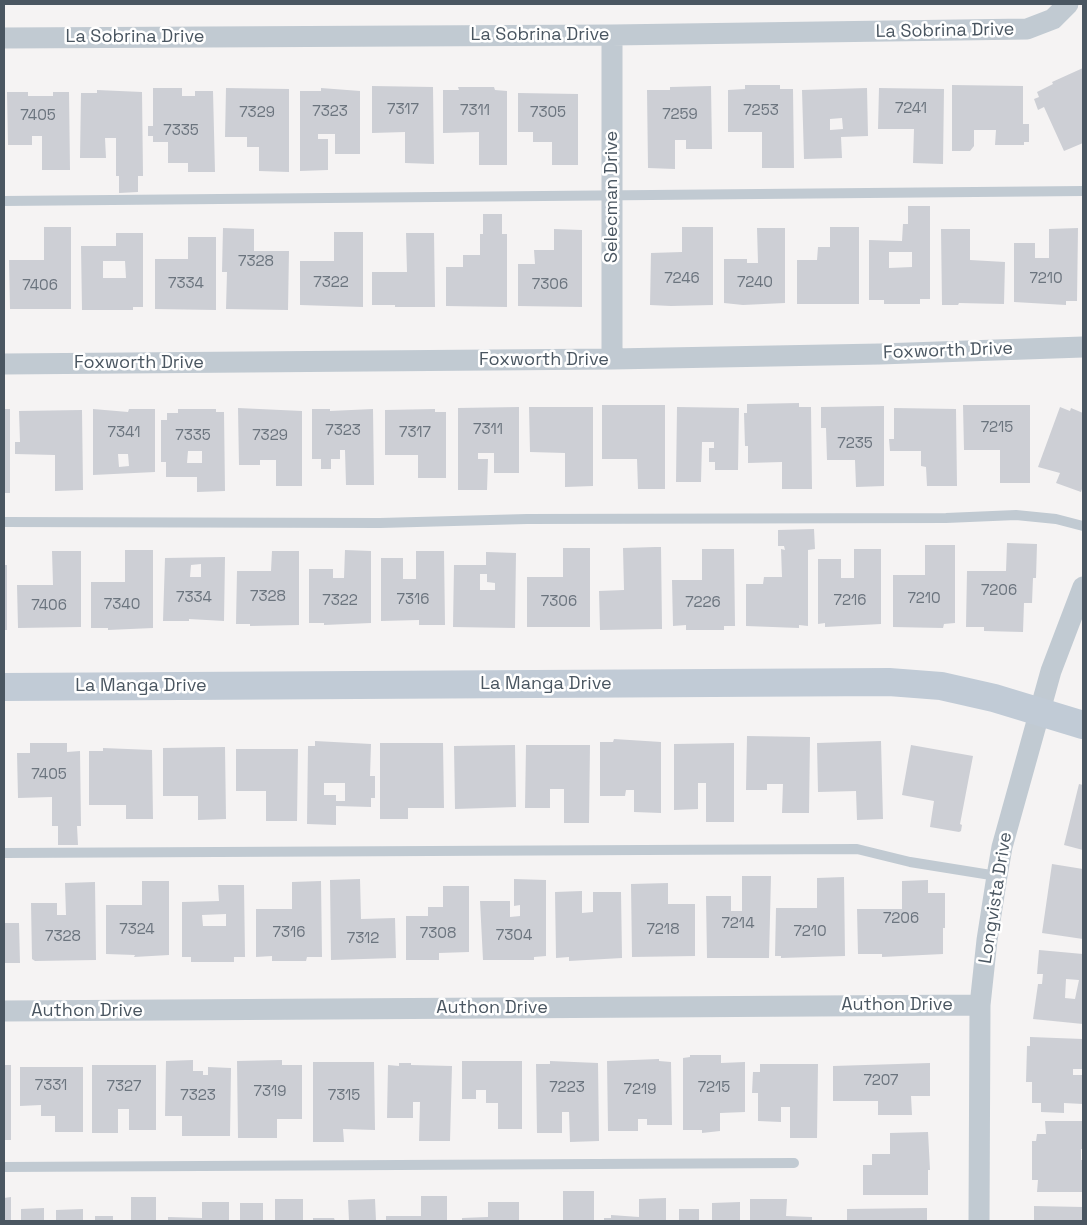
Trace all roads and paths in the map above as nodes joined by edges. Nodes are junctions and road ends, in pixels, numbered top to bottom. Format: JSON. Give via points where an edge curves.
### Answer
{"nodes":[{"id":1,"x":1068,"y":4,"type":"edge"},
{"id":2,"x":612,"y":35,"type":"junction"},
{"id":3,"x":4,"y":38,"type":"edge"},
{"id":4,"x":1083,"y":191,"type":"edge"},
{"id":5,"x":612,"y":196,"type":"junction"},
{"id":6,"x":4,"y":201,"type":"edge"},
{"id":7,"x":1083,"y":347,"type":"edge"},
{"id":8,"x":612,"y":359,"type":"junction"},
{"id":9,"x":4,"y":364,"type":"edge"},
{"id":10,"x":4,"y":522,"type":"edge"},
{"id":11,"x":1083,"y":526,"type":"edge"},
{"id":12,"x":1083,"y":587,"type":"edge"},
{"id":13,"x":4,"y":687,"type":"edge"},
{"id":14,"x":1040,"y":712,"type":"junction"},
{"id":15,"x":1083,"y":725,"type":"edge"},
{"id":16,"x":4,"y":853,"type":"edge"},
{"id":17,"x":997,"y":876,"type":"junction"},
{"id":18,"x":980,"y":1005,"type":"junction"},
{"id":19,"x":4,"y":1011,"type":"edge"},
{"id":20,"x":794,"y":1163,"type":"dead end"},
{"id":21,"x":4,"y":1167,"type":"edge"},
{"id":22,"x":979,"y":1221,"type":"edge"}],
"edges":[{"from":1,"to":2,"type":"street","name":"La Sobrina Drive","via":[[1054,20],[1027,29]]},
{"from":2,"to":3,"type":"street","name":"La Sobrina Drive"},
{"from":2,"to":5,"type":"street","name":"Selecman Drive"},
{"from":4,"to":5,"type":"lane"},
{"from":5,"to":6,"type":"lane"},
{"from":5,"to":8,"type":"street","name":"Selecman Drive"},
{"from":7,"to":8,"type":"street","name":"Foxworth Drive"},
{"from":8,"to":9,"type":"street","name":"Foxworth Drive"},
{"from":10,"to":11,"type":"lane","via":[[380,523],[1016,515],[1056,519]]},
{"from":12,"to":14,"type":"street","name":"Longvista Drive","via":[[1051,671]]},
{"from":13,"to":14,"type":"street","name":"La Manga Drive","via":[[890,682],[940,686]]},
{"from":14,"to":15,"type":"street","name":"La Manga Drive"},
{"from":14,"to":17,"type":"street","name":"Longvista Drive"},
{"from":16,"to":17,"type":"lane","via":[[857,848],[910,862]]},
{"from":17,"to":18,"type":"street","name":"Longvista Drive"},
{"from":18,"to":19,"type":"street","name":"Authon Drive"},
{"from":18,"to":22,"type":"street","name":"Longvista Drive"},
{"from":20,"to":21,"type":"lane"}]}
